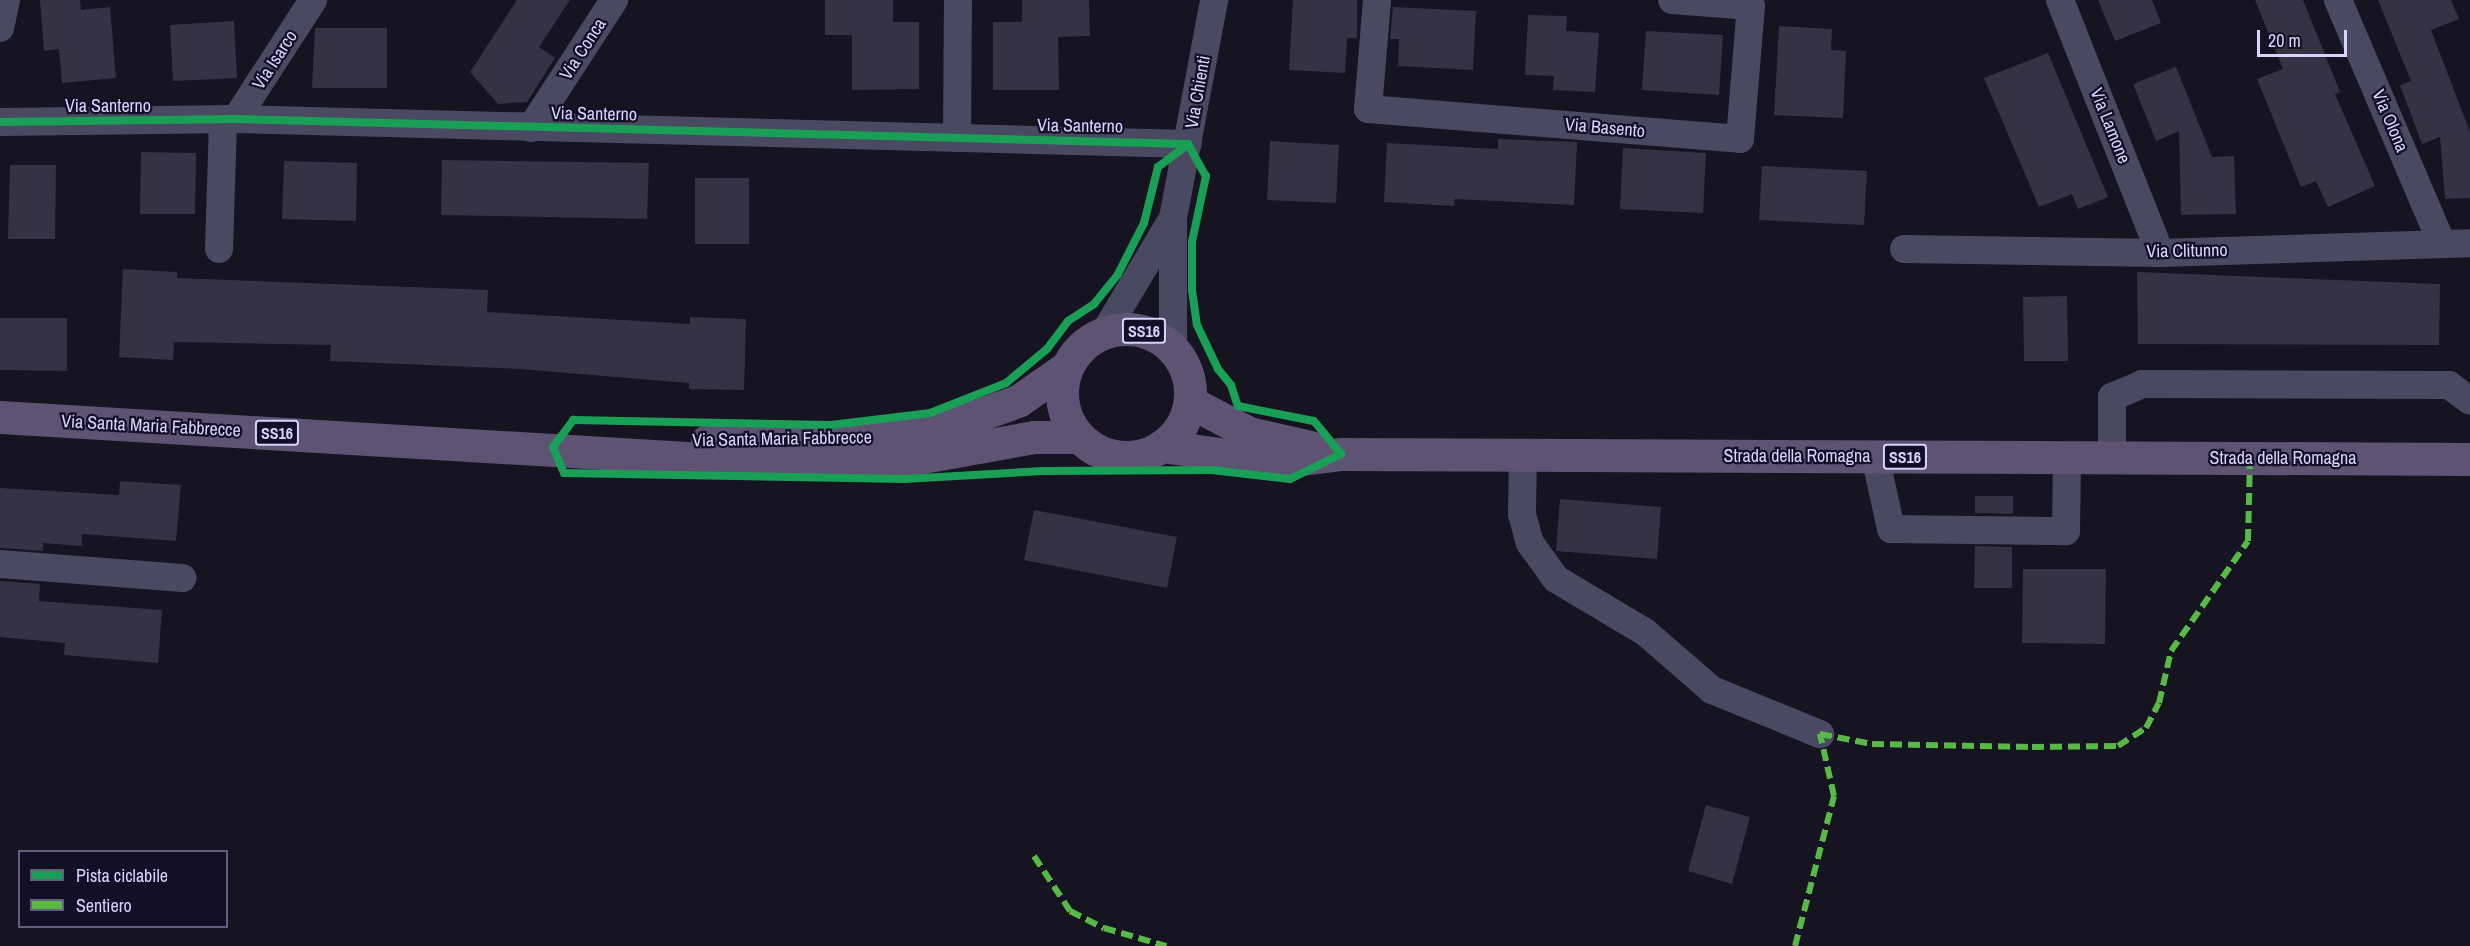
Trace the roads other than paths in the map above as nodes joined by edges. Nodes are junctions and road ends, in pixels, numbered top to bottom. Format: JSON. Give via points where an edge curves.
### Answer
{"nodes":[{"id":1,"x":6,"y":0,"type":"edge"},
{"id":2,"x":313,"y":0,"type":"edge"},
{"id":3,"x":614,"y":0,"type":"edge"},
{"id":4,"x":958,"y":0,"type":"edge"},
{"id":5,"x":1214,"y":0,"type":"edge"},
{"id":6,"x":1377,"y":0,"type":"edge"},
{"id":7,"x":1672,"y":0,"type":"edge"},
{"id":8,"x":2060,"y":0,"type":"edge"},
{"id":9,"x":2338,"y":0,"type":"edge"},
{"id":10,"x":0,"y":28,"type":"edge"},
{"id":11,"x":230,"y":120,"type":"junction"},
{"id":12,"x":0,"y":122,"type":"edge"},
{"id":13,"x":531,"y":128,"type":"junction"},
{"id":14,"x":957,"y":138,"type":"junction"},
{"id":15,"x":1188,"y":144,"type":"junction"},
{"id":16,"x":1173,"y":218,"type":"junction"},
{"id":17,"x":2441,"y":242,"type":"junction"},
{"id":18,"x":2470,"y":243,"type":"edge"},
{"id":19,"x":219,"y":249,"type":"dead end"},
{"id":20,"x":1904,"y":249,"type":"dead end"},
{"id":21,"x":2160,"y":253,"type":"junction"},
{"id":22,"x":1105,"y":332,"type":"junction"},
{"id":23,"x":1173,"y":349,"type":"junction"},
{"id":24,"x":1067,"y":367,"type":"junction"},
{"id":25,"x":2470,"y":401,"type":"edge"},
{"id":26,"x":1190,"y":402,"type":"junction"},
{"id":27,"x":0,"y":417,"type":"edge"},
{"id":28,"x":1079,"y":437,"type":"junction"},
{"id":29,"x":1162,"y":446,"type":"junction"},
{"id":30,"x":553,"y":447,"type":"junction"},
{"id":31,"x":1341,"y":454,"type":"junction"},
{"id":32,"x":1522,"y":455,"type":"junction"},
{"id":33,"x":1875,"y":456,"type":"junction"},
{"id":34,"x":2067,"y":458,"type":"junction"},
{"id":35,"x":2112,"y":458,"type":"junction"},
{"id":36,"x":2470,"y":459,"type":"edge"},
{"id":37,"x":0,"y":564,"type":"edge"},
{"id":38,"x":182,"y":578,"type":"dead end"},
{"id":39,"x":1820,"y":734,"type":"dead end"}],
"edges":[{"from":1,"to":10,"type":"street"},
{"from":2,"to":11,"type":"street","name":"Via Isarco"},
{"from":3,"to":13,"type":"street","name":"Via Conca"},
{"from":4,"to":14,"type":"street"},
{"from":5,"to":15,"type":"street","name":"Via Chienti"},
{"from":6,"to":7,"type":"street","name":"Via Basento","via":[[1368,109],[1740,139],[1751,6]]},
{"from":8,"to":21,"type":"street","name":"Via Lamone"},
{"from":9,"to":17,"type":"street","name":"Via Olona"},
{"from":11,"to":12,"type":"street","name":"Via Santerno"},
{"from":11,"to":13,"type":"street","name":"Via Santerno"},
{"from":11,"to":19,"type":"street"},
{"from":13,"to":14,"type":"street","name":"Via Santerno"},
{"from":14,"to":15,"type":"street","name":"Via Santerno"},
{"from":15,"to":16,"type":"street","name":"Via Chienti"},
{"from":16,"to":22,"type":"street","name":"Via Chienti"},
{"from":16,"to":23,"type":"street","name":"Via Chienti"},
{"from":17,"to":18,"type":"street","name":"Via Clitunno"},
{"from":17,"to":21,"type":"street","name":"Via Clitunno"},
{"from":20,"to":21,"type":"street","name":"Via Clitunno"},
{"from":22,"to":23,"type":"main road","number":"SS16","via":[[1142,330]]},
{"from":22,"to":24,"type":"main road","number":"SS16","via":[[1076,352]]},
{"from":23,"to":26,"type":"main road","number":"SS16","via":[[1190,383]]},
{"from":24,"to":28,"type":"main road","via":[[1062,404]]},
{"from":24,"to":30,"type":"main road","name":"Via Santa Maria Fabbrecce","number":"SS16","via":[[1018,401],[934,431],[890,437]]},
{"from":25,"to":35,"type":"street","via":[[2449,386],[2142,384],[2112,397]]},
{"from":26,"to":29,"type":"main road","via":[[1185,419]]},
{"from":26,"to":31,"type":"main road","name":"Strada della Romagna","number":"SS16","via":[[1249,433]]},
{"from":27,"to":30,"type":"main road","name":"Via Santa Maria Fabbrecce","number":"SS16"},
{"from":28,"to":29,"type":"main road","number":"SS16","via":[[1110,455],[1146,454]]},
{"from":28,"to":30,"type":"main road","name":"Via Santa Maria Fabbrecce","number":"SS16","via":[[1034,437],[917,458],[754,462]]},
{"from":29,"to":31,"type":"main road","name":"Strada della Romagna","number":"SS16","via":[[1278,462]]},
{"from":31,"to":32,"type":"main road","name":"Strada della Romagna","number":"SS16"},
{"from":32,"to":33,"type":"main road","name":"Strada della Romagna","number":"SS16"},
{"from":32,"to":39,"type":"street","via":[[1522,514],[1530,543],[1556,579],[1645,632],[1712,690]]},
{"from":33,"to":34,"type":"main road","name":"Strada della Romagna","number":"SS16"},
{"from":33,"to":34,"type":"street","via":[[1890,529],[2054,531],[2066,531]]},
{"from":34,"to":35,"type":"main road","name":"Strada della Romagna","number":"SS16"},
{"from":35,"to":36,"type":"main road","name":"Strada della Romagna","number":"SS16"},
{"from":37,"to":38,"type":"street"}]}
